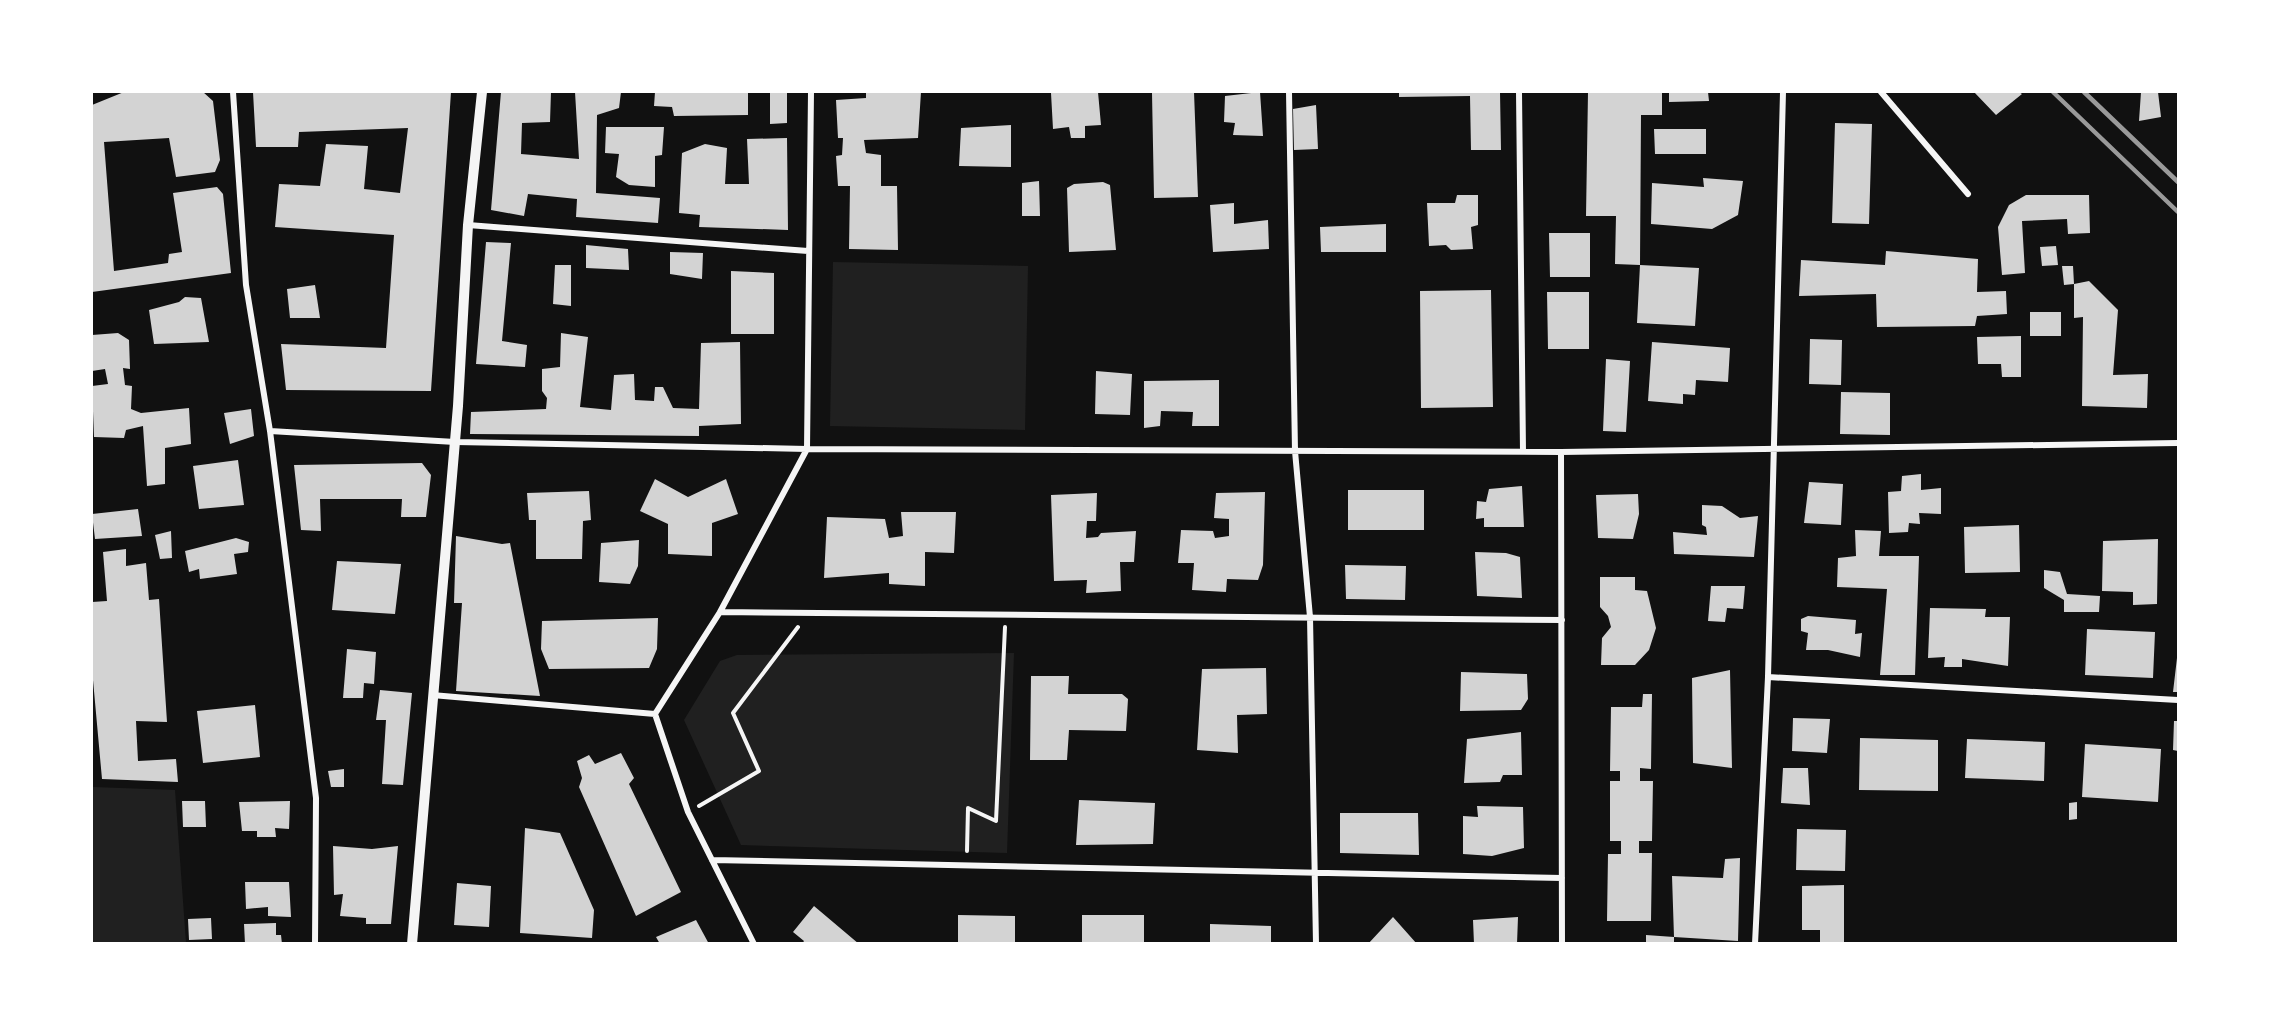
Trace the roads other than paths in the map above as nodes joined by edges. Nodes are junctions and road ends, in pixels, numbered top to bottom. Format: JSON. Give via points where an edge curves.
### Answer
{"nodes":[{"id":1,"x":233,"y":92,"type":"edge"},
{"id":2,"x":482,"y":92,"type":"edge"},
{"id":3,"x":811,"y":92,"type":"edge"},
{"id":4,"x":1289,"y":92,"type":"edge"},
{"id":5,"x":1518,"y":92,"type":"edge"},
{"id":6,"x":1783,"y":92,"type":"edge"},
{"id":7,"x":1881,"y":92,"type":"edge"},
{"id":8,"x":1968,"y":194,"type":"dead end"},
{"id":9,"x":468,"y":225,"type":"junction"},
{"id":10,"x":808,"y":251,"type":"junction"},
{"id":11,"x":270,"y":431,"type":"junction"},
{"id":12,"x":455,"y":442,"type":"junction"},
{"id":13,"x":2178,"y":443,"type":"edge"},
{"id":14,"x":807,"y":449,"type":"junction"},
{"id":15,"x":1775,"y":450,"type":"junction"},
{"id":16,"x":1295,"y":451,"type":"junction"},
{"id":17,"x":1523,"y":451,"type":"junction"},
{"id":18,"x":1562,"y":452,"type":"junction"},
{"id":19,"x":720,"y":612,"type":"junction"},
{"id":20,"x":1310,"y":617,"type":"junction"},
{"id":21,"x":1562,"y":620,"type":"junction"},
{"id":22,"x":1768,"y":677,"type":"junction"},
{"id":23,"x":432,"y":695,"type":"junction"},
{"id":24,"x":2178,"y":700,"type":"edge"},
{"id":25,"x":655,"y":714,"type":"junction"},
{"id":26,"x":712,"y":860,"type":"junction"},
{"id":27,"x":1314,"y":872,"type":"junction"},
{"id":28,"x":1562,"y":878,"type":"junction"},
{"id":29,"x":315,"y":944,"type":"edge"},
{"id":30,"x":412,"y":944,"type":"edge"},
{"id":31,"x":754,"y":944,"type":"edge"},
{"id":32,"x":1316,"y":944,"type":"edge"},
{"id":33,"x":1562,"y":944,"type":"edge"},
{"id":34,"x":1755,"y":944,"type":"edge"}],
"edges":[{"from":1,"to":11,"type":"street","via":[[246,285]]},
{"from":2,"to":9,"type":"street"},
{"from":3,"to":10,"type":"street"},
{"from":4,"to":16,"type":"street"},
{"from":5,"to":17,"type":"street"},
{"from":6,"to":15,"type":"street"},
{"from":7,"to":8,"type":"street"},
{"from":9,"to":10,"type":"street"},
{"from":9,"to":12,"type":"street"},
{"from":10,"to":14,"type":"street"},
{"from":11,"to":12,"type":"street"},
{"from":11,"to":29,"type":"street","via":[[315,798]]},
{"from":12,"to":14,"type":"street"},
{"from":12,"to":23,"type":"street"},
{"from":13,"to":15,"type":"street"},
{"from":14,"to":16,"type":"street"},
{"from":14,"to":19,"type":"street"},
{"from":15,"to":18,"type":"street"},
{"from":15,"to":22,"type":"street"},
{"from":16,"to":17,"type":"street"},
{"from":16,"to":20,"type":"street"},
{"from":17,"to":18,"type":"street"},
{"from":18,"to":21,"type":"street"},
{"from":19,"to":20,"type":"street"},
{"from":19,"to":25,"type":"street"},
{"from":20,"to":21,"type":"street"},
{"from":20,"to":27,"type":"street"},
{"from":21,"to":28,"type":"street"},
{"from":22,"to":24,"type":"street"},
{"from":22,"to":34,"type":"street"},
{"from":23,"to":25,"type":"street"},
{"from":23,"to":30,"type":"street"},
{"from":25,"to":26,"type":"street","via":[[688,812]]},
{"from":26,"to":27,"type":"street"},
{"from":26,"to":31,"type":"street"},
{"from":27,"to":28,"type":"street"},
{"from":27,"to":32,"type":"street"},
{"from":28,"to":33,"type":"street"}]}
